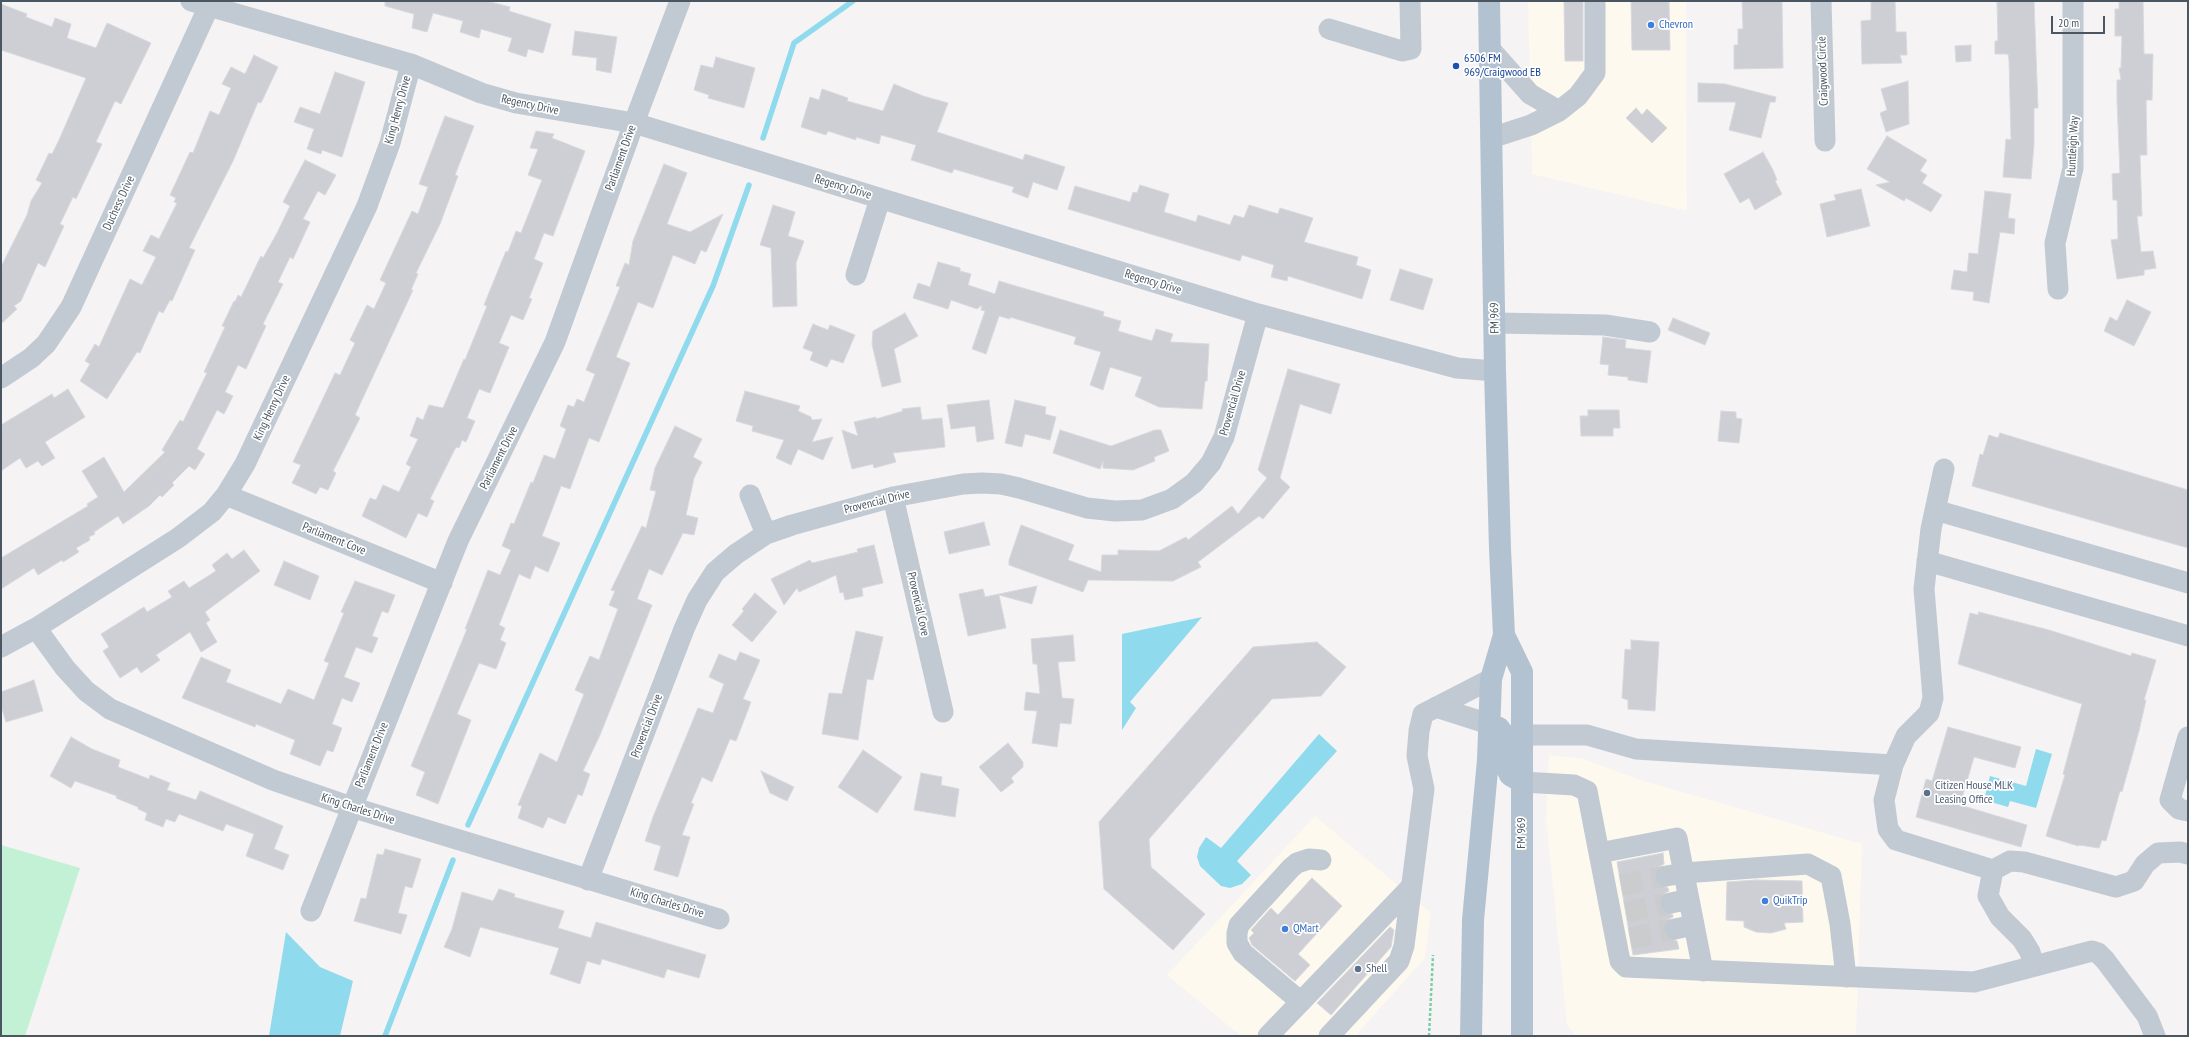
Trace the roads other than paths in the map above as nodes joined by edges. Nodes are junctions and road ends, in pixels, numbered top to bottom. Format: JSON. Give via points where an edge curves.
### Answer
{"nodes":[{"id":1,"x":680,"y":1,"type":"edge"},
{"id":2,"x":1410,"y":1,"type":"edge"},
{"id":3,"x":1489,"y":1,"type":"edge"},
{"id":4,"x":1595,"y":1,"type":"edge"},
{"id":5,"x":1821,"y":1,"type":"edge"},
{"id":6,"x":2073,"y":1,"type":"edge"},
{"id":7,"x":200,"y":4,"type":"edge"},
{"id":8,"x":1329,"y":29,"type":"dead end"},
{"id":9,"x":1490,"y":49,"type":"junction"},
{"id":10,"x":411,"y":64,"type":"junction"},
{"id":11,"x":1559,"y":111,"type":"junction"},
{"id":12,"x":634,"y":123,"type":"junction"},
{"id":13,"x":1492,"y":138,"type":"junction"},
{"id":14,"x":1825,"y":140,"type":"dead end"},
{"id":15,"x":880,"y":199,"type":"junction"},
{"id":16,"x":856,"y":275,"type":"dead end"},
{"id":17,"x":2058,"y":289,"type":"dead end"},
{"id":18,"x":1258,"y":314,"type":"junction"},
{"id":19,"x":1495,"y":323,"type":"junction"},
{"id":20,"x":1650,"y":332,"type":"dead end"},
{"id":21,"x":1495,"y":371,"type":"junction"},
{"id":22,"x":1,"y":378,"type":"edge"},
{"id":23,"x":1944,"y":469,"type":"dead end"},
{"id":24,"x":226,"y":495,"type":"junction"},
{"id":25,"x":750,"y":495,"type":"dead end"},
{"id":26,"x":893,"y":497,"type":"junction"},
{"id":27,"x":1935,"y":510,"type":"junction"},
{"id":28,"x":766,"y":534,"type":"junction"},
{"id":29,"x":1927,"y":561,"type":"junction"},
{"id":30,"x":442,"y":583,"type":"junction"},
{"id":31,"x":2188,"y":583,"type":"edge"},
{"id":32,"x":36,"y":628,"type":"junction"},
{"id":33,"x":1504,"y":635,"type":"junction"},
{"id":34,"x":2188,"y":636,"type":"edge"},
{"id":35,"x":1,"y":647,"type":"edge"},
{"id":36,"x":1491,"y":679,"type":"junction"},
{"id":37,"x":1436,"y":707,"type":"junction"},
{"id":38,"x":942,"y":712,"type":"dead end"},
{"id":39,"x":1489,"y":724,"type":"junction"},
{"id":40,"x":1522,"y":734,"type":"junction"},
{"id":41,"x":2188,"y":737,"type":"edge"},
{"id":42,"x":1893,"y":765,"type":"junction"},
{"id":43,"x":1522,"y":782,"type":"junction"},
{"id":44,"x":351,"y":807,"type":"junction"},
{"id":45,"x":2188,"y":811,"type":"edge"},
{"id":46,"x":1599,"y":853,"type":"junction"},
{"id":47,"x":2188,"y":854,"type":"edge"},
{"id":48,"x":1321,"y":860,"type":"dead end"},
{"id":49,"x":1993,"y":870,"type":"junction"},
{"id":50,"x":1675,"y":875,"type":"junction"},
{"id":51,"x":588,"y":880,"type":"junction"},
{"id":52,"x":1410,"y":888,"type":"junction"},
{"id":53,"x":311,"y":912,"type":"dead end"},
{"id":54,"x":719,"y":919,"type":"dead end"},
{"id":55,"x":2034,"y":966,"type":"junction"},
{"id":56,"x":1703,"y":971,"type":"junction"},
{"id":57,"x":1846,"y":977,"type":"junction"},
{"id":58,"x":1300,"y":1002,"type":"junction"},
{"id":59,"x":1268,"y":1036,"type":"edge"},
{"id":60,"x":1329,"y":1036,"type":"edge"},
{"id":61,"x":1471,"y":1036,"type":"edge"},
{"id":62,"x":1522,"y":1036,"type":"edge"},
{"id":63,"x":2155,"y":1036,"type":"edge"}],
"edges":[{"from":1,"to":12,"type":"street","name":"Parliament Drive"},
{"from":2,"to":8,"type":"street","via":[[1411,49],[1402,51]]},
{"from":3,"to":9,"type":"main road","name":"FM 969","number":"FM 969"},
{"from":4,"to":11,"type":"street","via":[[1595,73],[1578,96]]},
{"from":5,"to":14,"type":"street","name":"Craigwood Circle"},
{"from":6,"to":17,"type":"street","name":"Huntleigh Way","via":[[2073,168],[2055,243]]},
{"from":7,"to":10,"type":"street","name":"Regency Drive"},
{"from":7,"to":22,"type":"street","name":"Duchess Drive","via":[[71,307],[46,344],[31,358]]},
{"from":9,"to":11,"type":"street","via":[[1530,94]]},
{"from":9,"to":13,"type":"main road","name":"FM 969","number":"FM 969"},
{"from":10,"to":12,"type":"street","name":"Regency Drive","via":[[481,93],[516,103]]},
{"from":10,"to":24,"type":"street","name":"King Henry Drive","via":[[390,143],[368,206],[245,464]]},
{"from":11,"to":13,"type":"street","via":[[1531,125]]},
{"from":12,"to":15,"type":"street","name":"Regency Drive"},
{"from":12,"to":30,"type":"street","name":"Parliament Drive","via":[[555,342],[458,541]]},
{"from":13,"to":19,"type":"main road","name":"FM 969","number":"FM 969"},
{"from":15,"to":16,"type":"street"},
{"from":15,"to":18,"type":"street","name":"Regency Drive"},
{"from":18,"to":21,"type":"street","name":"Regency Drive","via":[[1457,368]]},
{"from":18,"to":26,"type":"street","name":"Provencial Drive","via":[[1224,437],[1211,463],[1194,483],[1172,499],[1142,510],[1115,511],[1087,508],[1019,488],[982,483],[945,486]]},
{"from":19,"to":20,"type":"street","via":[[1605,325]]},
{"from":19,"to":21,"type":"main road","name":"FM 969","number":"FM 969"},
{"from":21,"to":33,"type":"main road","name":"FM 969","number":"FM 969"},
{"from":23,"to":27,"type":"street"},
{"from":24,"to":30,"type":"street","name":"Parliament Cove"},
{"from":24,"to":32,"type":"street","name":"King Henry Drive","via":[[212,512],[178,538]]},
{"from":25,"to":28,"type":"street"},
{"from":26,"to":28,"type":"street","name":"Provencial Drive","via":[[823,515]]},
{"from":26,"to":38,"type":"street","name":"Provencial Cove"},
{"from":27,"to":29,"type":"street"},
{"from":27,"to":31,"type":"street"},
{"from":28,"to":51,"type":"street","name":"Provencial Drive","via":[[736,554],[716,572],[697,600]]},
{"from":29,"to":34,"type":"street"},
{"from":29,"to":42,"type":"street","via":[[1924,589],[1933,698],[1929,713],[1906,736]]},
{"from":30,"to":44,"type":"street","name":"Parliament Drive"},
{"from":32,"to":35,"type":"street","name":"King Henry Drive"},
{"from":32,"to":44,"type":"street","name":"King Charles Drive","via":[[64,668],[86,691],[110,709],[273,780]]},
{"from":33,"to":36,"type":"main road","name":"FM 969","number":"FM 969"},
{"from":33,"to":40,"type":"main road","name":"FM 969","number":"FM 969","via":[[1522,672]]},
{"from":36,"to":37,"type":"street"},
{"from":36,"to":39,"type":"main road","name":"FM 969","number":"FM 969"},
{"from":37,"to":39,"type":"street"},
{"from":37,"to":52,"type":"street","via":[[1423,714],[1419,731],[1417,756],[1424,788]]},
{"from":39,"to":43,"type":"main road","via":[[1499,728],[1504,736],[1506,766],[1510,775]]},
{"from":39,"to":61,"type":"main road","name":"FM 969","number":"FM 969","via":[[1473,920]]},
{"from":40,"to":42,"type":"street","via":[[1587,735],[1636,749]]},
{"from":40,"to":43,"type":"main road","name":"FM 969","number":"FM 969"},
{"from":41,"to":45,"type":"street","via":[[2170,800],[2179,809]]},
{"from":42,"to":49,"type":"street","via":[[1884,800],[1888,829],[1896,840]]},
{"from":43,"to":46,"type":"street","via":[[1574,785],[1587,791]]},
{"from":43,"to":62,"type":"main road","name":"FM 969","number":"FM 969"},
{"from":44,"to":51,"type":"street","name":"King Charles Drive"},
{"from":44,"to":53,"type":"street","name":"Parliament Drive"},
{"from":46,"to":50,"type":"street","via":[[1677,838]]},
{"from":46,"to":56,"type":"street","via":[[1613,887],[1623,939],[1620,960],[1626,967]]},
{"from":47,"to":49,"type":"street","via":[[2158,852],[2145,864],[2134,881],[2116,887],[2024,862],[2010,861]]},
{"from":48,"to":58,"type":"street","via":[[1309,859],[1291,868],[1239,925],[1237,933],[1237,943],[1243,953]]},
{"from":49,"to":55,"type":"street","via":[[1988,896],[2000,917],[2022,939],[2030,952]]},
{"from":50,"to":56,"type":"street","via":[[1685,927]]},
{"from":50,"to":57,"type":"street","via":[[1808,864],[1831,876]]},
{"from":51,"to":54,"type":"street","name":"King Charles Drive"},
{"from":52,"to":58,"type":"street"},
{"from":52,"to":60,"type":"street","via":[[1404,946],[1399,961]]},
{"from":55,"to":57,"type":"street","via":[[1974,982]]},
{"from":55,"to":63,"type":"street","via":[[2085,952],[2098,953],[2147,1016]]},
{"from":56,"to":57,"type":"street"},
{"from":58,"to":59,"type":"street"}]}
